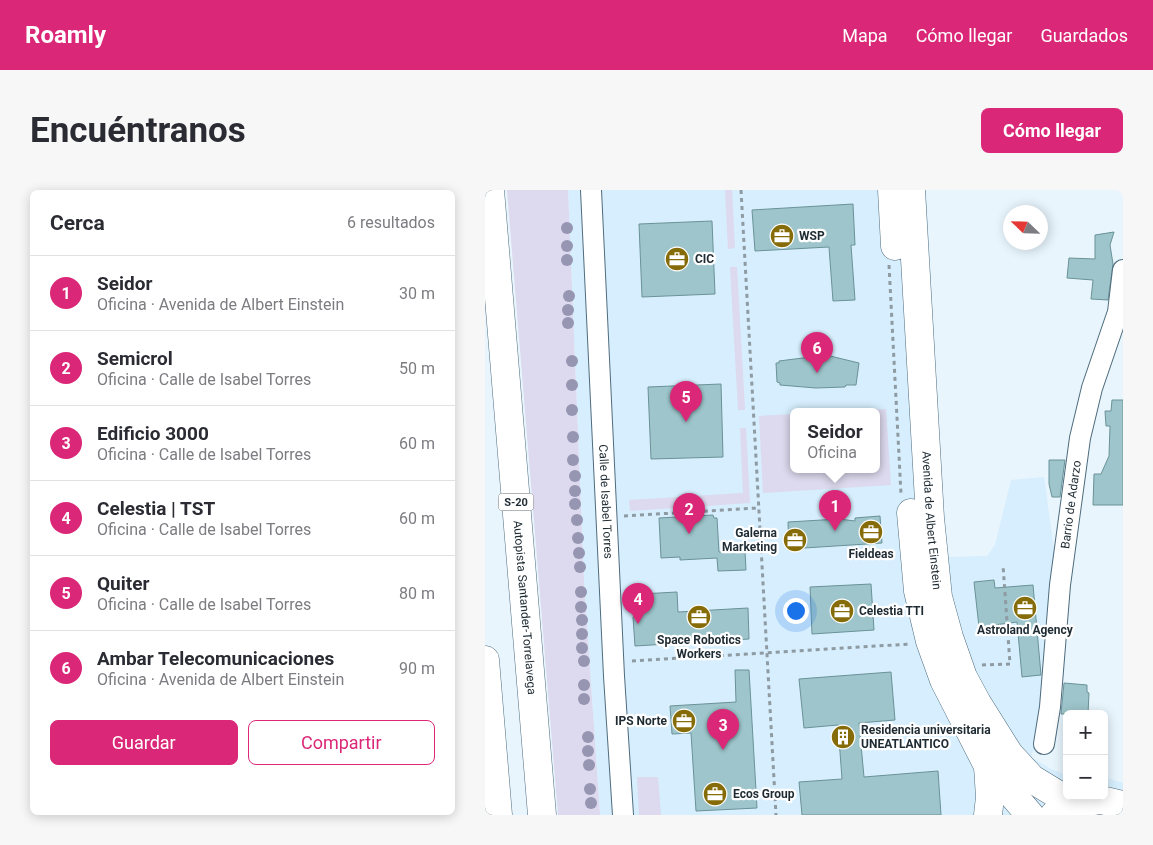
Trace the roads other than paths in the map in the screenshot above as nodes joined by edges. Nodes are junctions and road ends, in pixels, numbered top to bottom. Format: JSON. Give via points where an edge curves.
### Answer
{"nodes":[{"id":1,"x":490,"y":190,"type":"edge"},
{"id":2,"x":591,"y":190,"type":"edge"},
{"id":3,"x":892,"y":190,"type":"edge"},
{"id":4,"x":911,"y":190,"type":"edge"},
{"id":5,"x":1123,"y":270,"type":"edge"},
{"id":6,"x":485,"y":660,"type":"edge"},
{"id":7,"x":1044,"y":744,"type":"dead end"},
{"id":8,"x":988,"y":766,"type":"junction"},
{"id":9,"x":1123,"y":805,"type":"edge"},
{"id":10,"x":1064,"y":809,"type":"edge"},
{"id":11,"x":498,"y":815,"type":"edge"},
{"id":12,"x":542,"y":815,"type":"edge"},
{"id":13,"x":623,"y":815,"type":"edge"},
{"id":14,"x":988,"y":815,"type":"edge"},
{"id":15,"x":1029,"y":815,"type":"edge"}],
"edges":[{"from":1,"to":12,"type":"main road","name":"Autopista Santander-Torrelavega","number":"S-20"},
{"from":2,"to":13,"type":"street","name":"Calle de Isabel Torres"},
{"from":3,"to":8,"type":"main road","name":"Avenida de Albert Einstein","via":[[915,574],[930,641],[944,680]]},
{"from":4,"to":10,"type":"main road","name":"Avenida de Albert Einstein","via":[[930,518],[938,597],[959,666],[977,703],[1009,754]]},
{"from":5,"to":7,"type":"street","name":"Barrio de Adarzo","via":[[1118,312],[1091,388],[1080,438],[1060,585]]},
{"from":6,"to":11,"type":"main road"},
{"from":8,"to":14,"type":"main road","name":"Avenida de Albert Einstein"},
{"from":8,"to":15,"type":"main road","name":"Avenida de Albert Einstein"},
{"from":9,"to":10,"type":"main road","via":[[1101,800]]}]}
